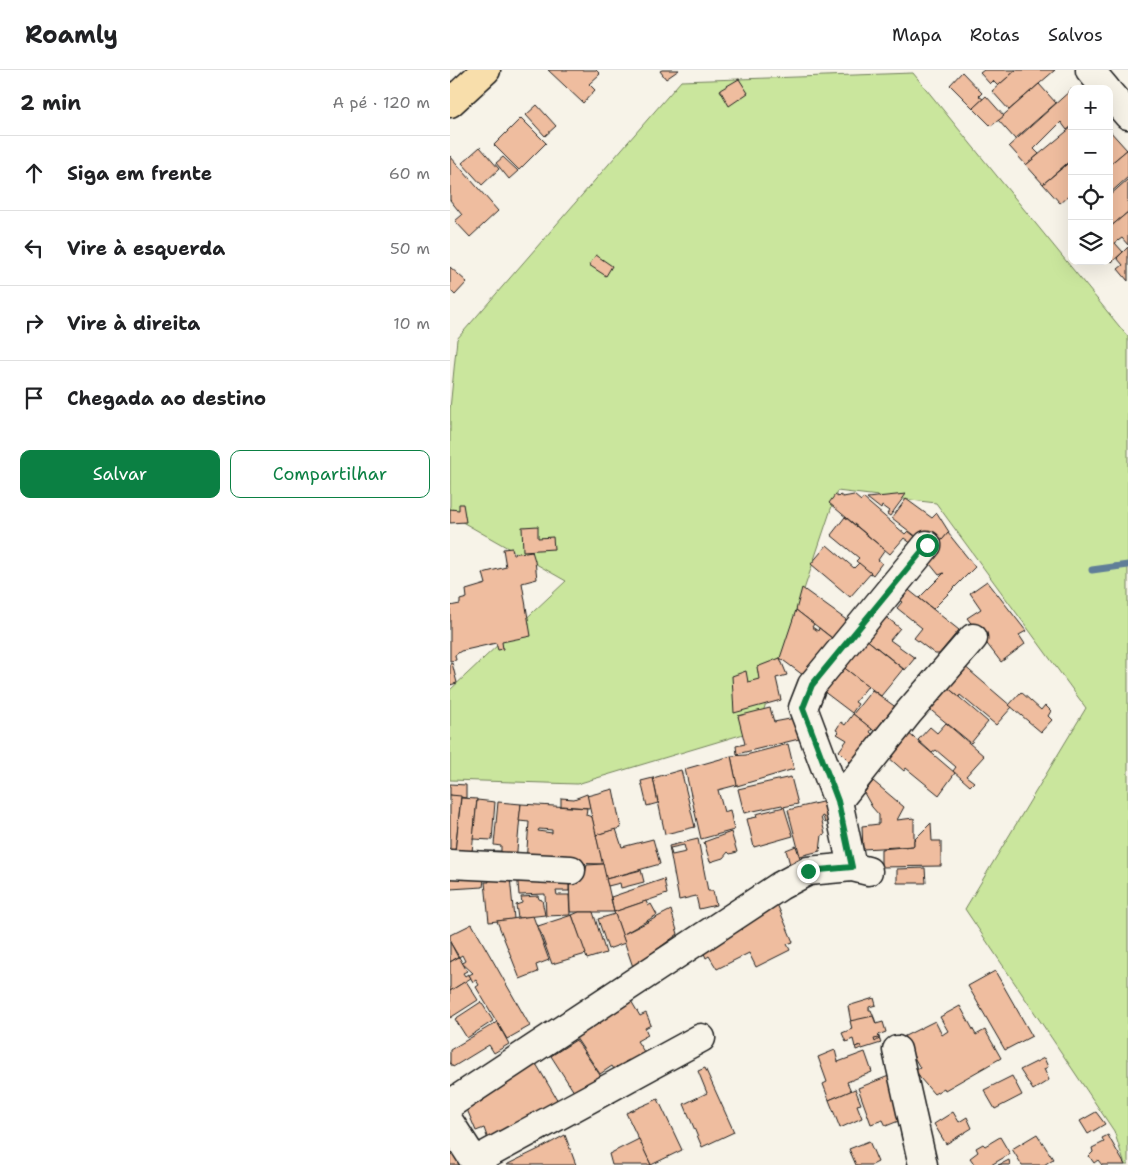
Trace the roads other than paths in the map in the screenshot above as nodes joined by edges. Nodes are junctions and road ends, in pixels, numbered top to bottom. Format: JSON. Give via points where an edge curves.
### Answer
{"nodes":[{"id":1,"x":486,"y":70,"type":"edge"},
{"id":2,"x":1090,"y":70,"type":"edge"},
{"id":3,"x":1103,"y":85,"type":"edge"},
{"id":4,"x":1113,"y":98,"type":"edge"},
{"id":5,"x":450,"y":103,"type":"edge"},
{"id":6,"x":1128,"y":115,"type":"edge"},
{"id":7,"x":927,"y":545,"type":"dead end"},
{"id":8,"x":973,"y":638,"type":"dead end"},
{"id":9,"x":838,"y":801,"type":"junction"},
{"id":10,"x":450,"y":864,"type":"edge"},
{"id":11,"x":570,"y":870,"type":"dead end"},
{"id":12,"x":701,"y":1038,"type":"dead end"},
{"id":13,"x":898,"y":1050,"type":"dead end"},
{"id":14,"x":450,"y":1104,"type":"edge"},
{"id":15,"x":450,"y":1123,"type":"edge"},
{"id":16,"x":476,"y":1163,"type":"edge"},
{"id":17,"x":923,"y":1165,"type":"edge"}],
"edges":[{"from":1,"to":5,"type":"main road"},
{"from":2,"to":3,"type":"street"},
{"from":4,"to":6,"type":"street"},
{"from":7,"to":9,"type":"street","via":[[812,685],[803,708]]},
{"from":8,"to":9,"type":"street"},
{"from":9,"to":14,"type":"street","via":[[860,869],[808,871],[764,896]]},
{"from":10,"to":11,"type":"street"},
{"from":12,"to":16,"type":"street"},
{"from":13,"to":17,"type":"street"},
{"from":15,"to":16,"type":"street"}]}
